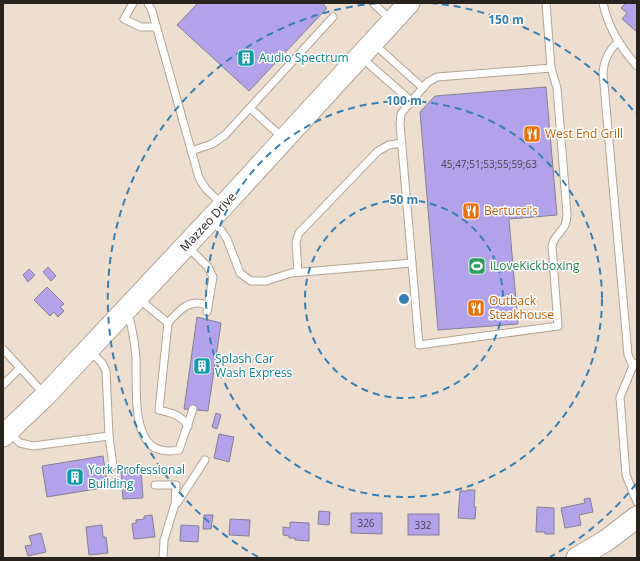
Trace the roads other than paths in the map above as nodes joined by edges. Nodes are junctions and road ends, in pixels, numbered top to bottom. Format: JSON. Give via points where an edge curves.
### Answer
{"nodes":[{"id":1,"x":133,"y":3,"type":"edge"},
{"id":2,"x":373,"y":3,"type":"edge"},
{"id":3,"x":409,"y":3,"type":"edge"},
{"id":4,"x":546,"y":3,"type":"edge"},
{"id":5,"x":603,"y":3,"type":"edge"},
{"id":6,"x":152,"y":4,"type":"edge"},
{"id":7,"x":333,"y":17,"type":"dead end"},
{"id":8,"x":393,"y":21,"type":"junction"},
{"id":9,"x":156,"y":27,"type":"junction"},
{"id":10,"x":618,"y":42,"type":"junction"},
{"id":11,"x":367,"y":49,"type":"junction"},
{"id":12,"x":637,"y":66,"type":"edge"},
{"id":13,"x":551,"y":68,"type":"junction"},
{"id":14,"x":423,"y":88,"type":"junction"},
{"id":15,"x":411,"y":101,"type":"junction"},
{"id":16,"x":250,"y":108,"type":"junction"},
{"id":17,"x":284,"y":139,"type":"junction"},
{"id":18,"x":402,"y":143,"type":"junction"},
{"id":19,"x":191,"y":151,"type":"junction"},
{"id":20,"x":217,"y":213,"type":"junction"},
{"id":21,"x":186,"y":246,"type":"junction"},
{"id":22,"x":412,"y":263,"type":"junction"},
{"id":23,"x":298,"y":272,"type":"junction"},
{"id":24,"x":132,"y":303,"type":"junction"},
{"id":25,"x":168,"y":323,"type":"junction"},
{"id":26,"x":3,"y":349,"type":"edge"},
{"id":27,"x":88,"y":350,"type":"junction"},
{"id":28,"x":635,"y":365,"type":"edge"},
{"id":29,"x":20,"y":368,"type":"junction"},
{"id":30,"x":3,"y":385,"type":"edge"},
{"id":31,"x":45,"y":396,"type":"junction"},
{"id":32,"x":193,"y":409,"type":"dead end"},
{"id":33,"x":188,"y":426,"type":"junction"},
{"id":34,"x":6,"y":434,"type":"edge"},
{"id":35,"x":110,"y":436,"type":"junction"},
{"id":36,"x":205,"y":460,"type":"dead end"},
{"id":37,"x":113,"y":466,"type":"dead end"},
{"id":38,"x":155,"y":485,"type":"dead end"},
{"id":39,"x":637,"y":502,"type":"edge"},
{"id":40,"x":174,"y":509,"type":"junction"},
{"id":41,"x":637,"y":517,"type":"edge"},
{"id":42,"x":589,"y":555,"type":"edge"},
{"id":43,"x":162,"y":558,"type":"edge"}],
"edges":[{"from":1,"to":9,"type":"lane","via":[[124,19],[141,27]]},
{"from":2,"to":8,"type":"lane"},
{"from":3,"to":8,"type":"main road","name":"Mazzeo Drive"},
{"from":4,"to":13,"type":"lane"},
{"from":5,"to":10,"type":"lane"},
{"from":6,"to":9,"type":"lane"},
{"from":7,"to":16,"type":"lane"},
{"from":8,"to":11,"type":"main road","name":"Mazzeo Drive"},
{"from":9,"to":19,"type":"lane"},
{"from":10,"to":12,"type":"lane"},
{"from":10,"to":28,"type":"lane","via":[[607,55],[603,73],[627,350],[630,361]]},
{"from":11,"to":14,"type":"lane"},
{"from":11,"to":15,"type":"lane"},
{"from":11,"to":17,"type":"main road","name":"Mazzeo Drive"},
{"from":13,"to":14,"type":"lane","via":[[437,77]]},
{"from":13,"to":22,"type":"lane","via":[[557,88],[567,214],[565,227],[552,246],[558,326],[419,345]]},
{"from":14,"to":15,"type":"lane"},
{"from":15,"to":18,"type":"lane","via":[[401,117]]},
{"from":16,"to":17,"type":"lane"},
{"from":16,"to":19,"type":"lane","via":[[222,138]]},
{"from":17,"to":20,"type":"main road","name":"Mazzeo Drive"},
{"from":18,"to":22,"type":"lane"},
{"from":18,"to":23,"type":"lane","via":[[389,145],[378,151],[299,233],[296,242]]},
{"from":19,"to":20,"type":"lane","via":[[200,182]]},
{"from":20,"to":21,"type":"main road","name":"Mazzeo Drive"},
{"from":20,"to":23,"type":"lane","via":[[238,270],[247,279],[261,282]]},
{"from":21,"to":24,"type":"main road","name":"Mazzeo Drive"},
{"from":21,"to":25,"type":"lane","via":[[208,267],[214,277],[208,309],[202,303],[195,302],[179,310]]},
{"from":22,"to":23,"type":"lane"},
{"from":24,"to":25,"type":"lane"},
{"from":24,"to":27,"type":"main road","name":"Mazzeo Drive"},
{"from":24,"to":33,"type":"lane","via":[[140,428],[153,447],[173,451],[179,450]]},
{"from":25,"to":33,"type":"lane","via":[[159,410],[174,413],[183,418]]},
{"from":26,"to":29,"type":"lane"},
{"from":27,"to":31,"type":"main road","name":"Mazzeo Drive"},
{"from":27,"to":35,"type":"lane","via":[[102,363],[106,371]]},
{"from":28,"to":39,"type":"lane","via":[[620,397],[626,475]]},
{"from":29,"to":30,"type":"lane"},
{"from":29,"to":31,"type":"lane"},
{"from":31,"to":34,"type":"main road","name":"Mazzeo Drive"},
{"from":32,"to":33,"type":"lane"},
{"from":34,"to":35,"type":"lane","via":[[20,443],[33,446]]},
{"from":35,"to":37,"type":"lane"},
{"from":36,"to":40,"type":"lane"},
{"from":38,"to":40,"type":"lane","via":[[176,485]]},
{"from":40,"to":43,"type":"lane","via":[[164,540]]},
{"from":41,"to":42,"type":"main road"}]}
